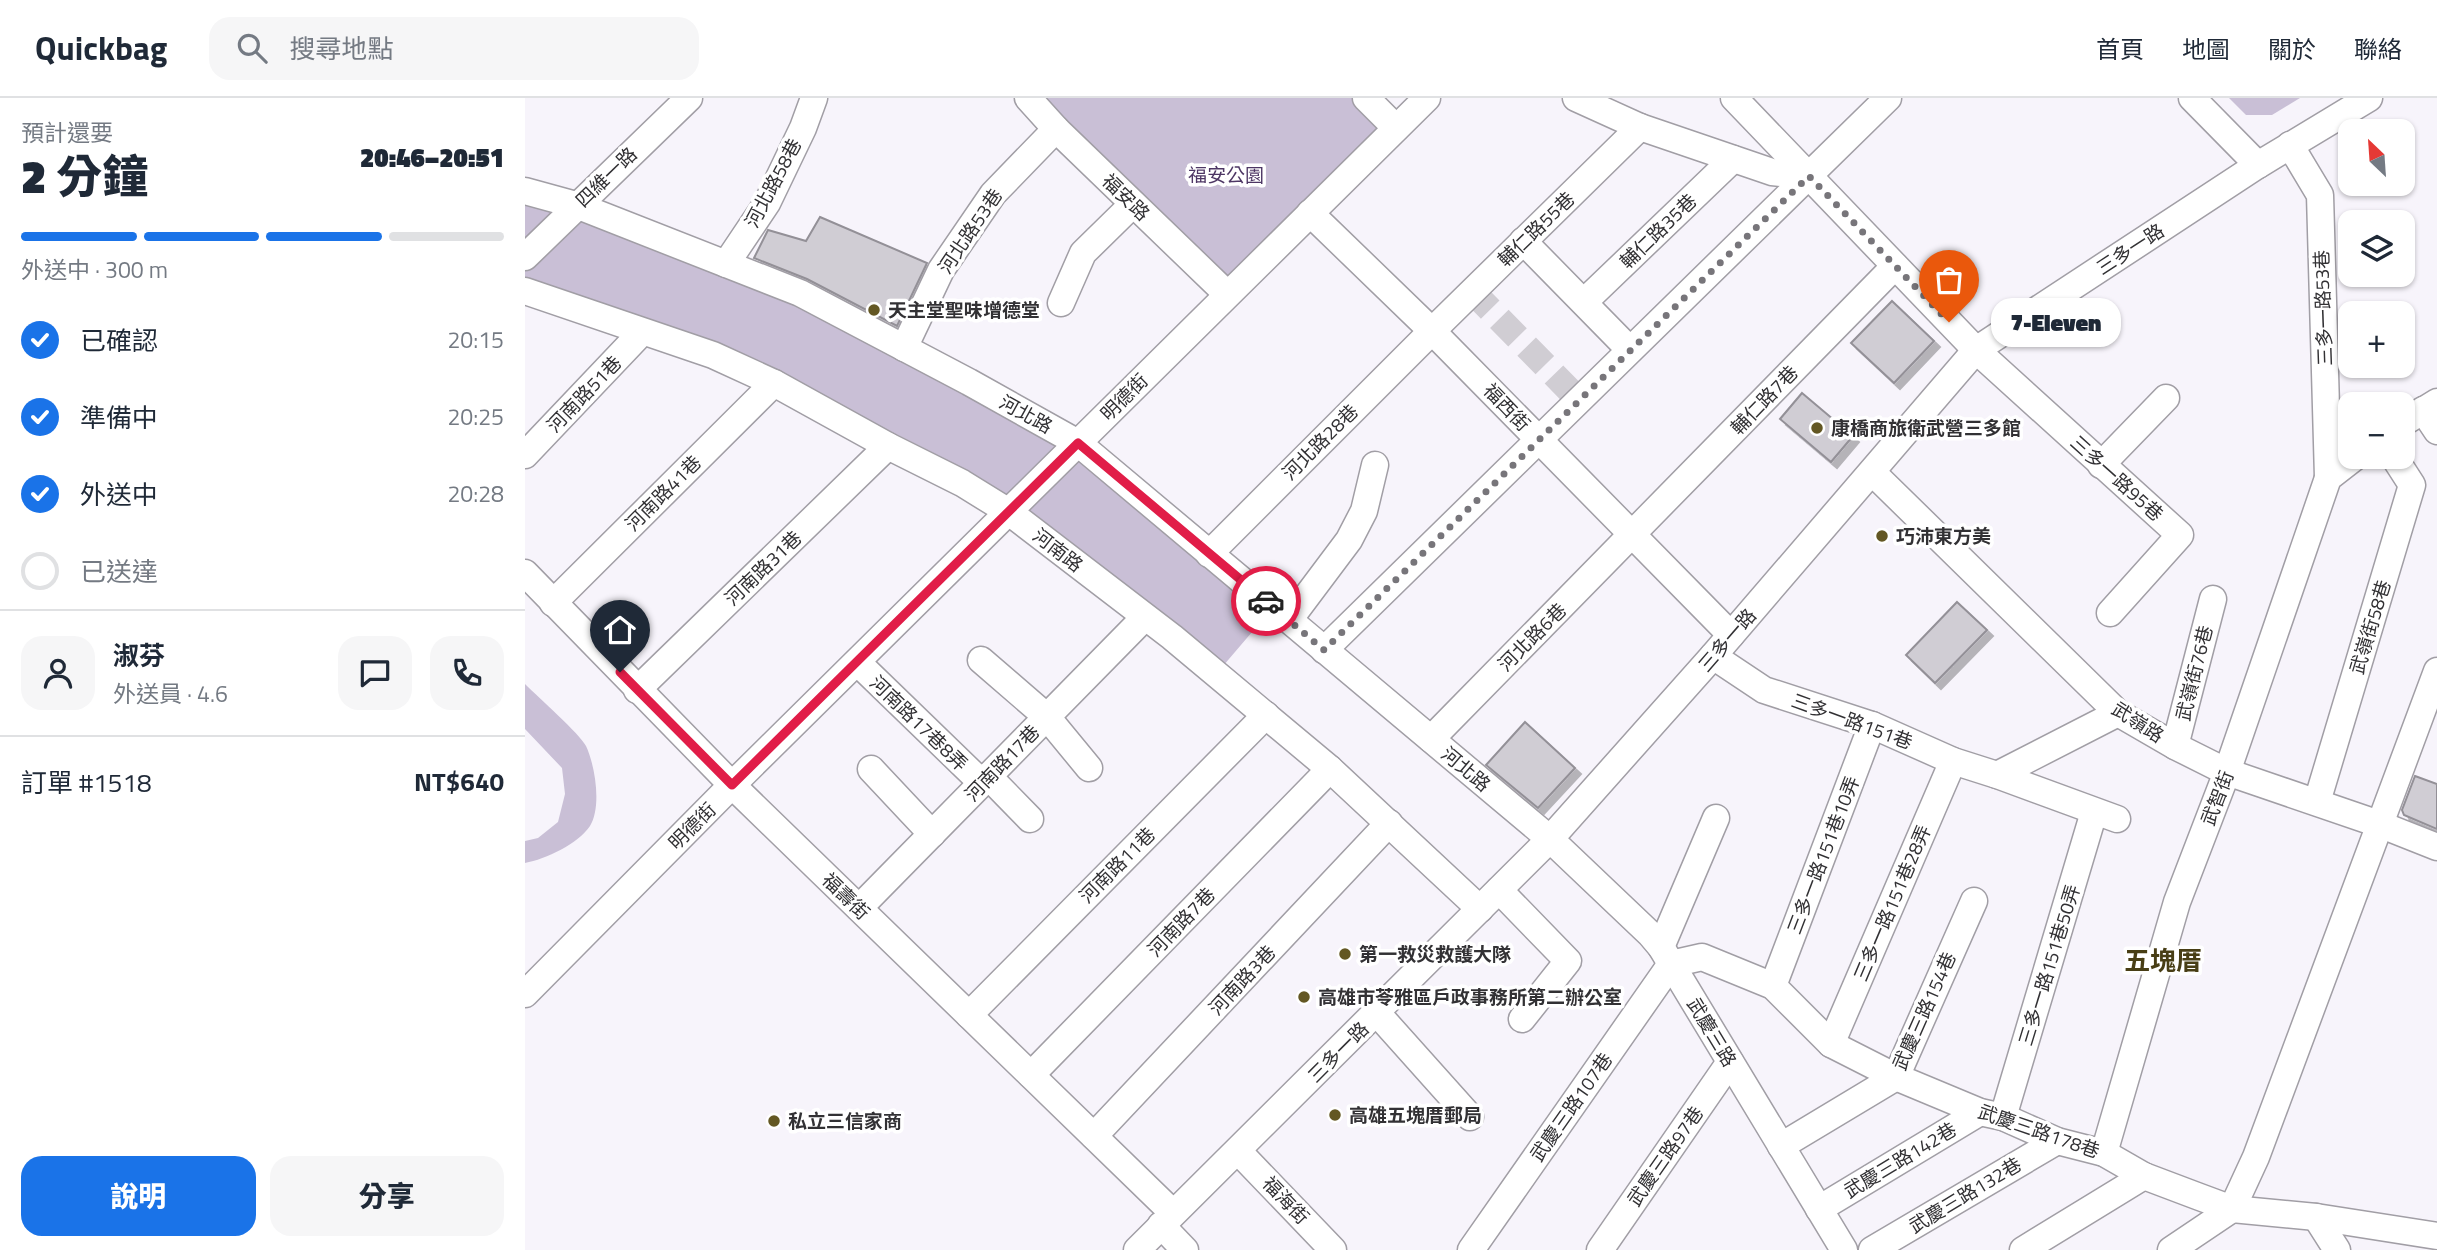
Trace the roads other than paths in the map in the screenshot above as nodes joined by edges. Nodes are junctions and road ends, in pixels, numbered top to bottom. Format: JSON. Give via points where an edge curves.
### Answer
{"nodes":[{"id":1,"x":689,"y":98,"type":"edge"},
{"id":2,"x":814,"y":98,"type":"edge"},
{"id":3,"x":1027,"y":98,"type":"edge"},
{"id":4,"x":1366,"y":98,"type":"edge"},
{"id":5,"x":1427,"y":98,"type":"edge"},
{"id":6,"x":1576,"y":98,"type":"edge"},
{"id":7,"x":1734,"y":98,"type":"edge"},
{"id":8,"x":1888,"y":98,"type":"edge"},
{"id":9,"x":2192,"y":98,"type":"edge"},
{"id":10,"x":2369,"y":98,"type":"edge"},
{"id":11,"x":1640,"y":127,"type":"junction"},
{"id":12,"x":1396,"y":128,"type":"junction"},
{"id":13,"x":1056,"y":129,"type":"junction"},
{"id":14,"x":2290,"y":145,"type":"junction"},
{"id":15,"x":1733,"y":159,"type":"junction"},
{"id":16,"x":2258,"y":165,"type":"junction"},
{"id":17,"x":1809,"y":176,"type":"junction"},
{"id":18,"x":525,"y":191,"type":"edge"},
{"id":19,"x":1133,"y":204,"type":"junction"},
{"id":20,"x":576,"y":205,"type":"junction"},
{"id":21,"x":1310,"y":213,"type":"junction"},
{"id":22,"x":1523,"y":241,"type":"junction"},
{"id":23,"x":525,"y":257,"type":"edge"},
{"id":24,"x":726,"y":264,"type":"junction"},
{"id":25,"x":1895,"y":266,"type":"junction"},
{"id":26,"x":525,"y":292,"type":"edge"},
{"id":27,"x":1227,"y":294,"type":"junction"},
{"id":28,"x":1584,"y":302,"type":"junction"},
{"id":29,"x":1061,"y":303,"type":"dead end"},
{"id":30,"x":1431,"y":331,"type":"junction"},
{"id":31,"x":642,"y":332,"type":"junction"},
{"id":32,"x":904,"y":348,"type":"junction"},
{"id":33,"x":1630,"y":350,"type":"junction"},
{"id":34,"x":1976,"y":350,"type":"junction"},
{"id":35,"x":773,"y":383,"type":"junction"},
{"id":36,"x":2166,"y":398,"type":"dead end"},
{"id":37,"x":1539,"y":440,"type":"junction"},
{"id":38,"x":1078,"y":443,"type":"junction"},
{"id":39,"x":888,"y":446,"type":"junction"},
{"id":40,"x":525,"y":455,"type":"edge"},
{"id":41,"x":1375,"y":465,"type":"dead end"},
{"id":42,"x":2101,"y":465,"type":"junction"},
{"id":43,"x":2340,"y":469,"type":"edge"},
{"id":44,"x":2402,"y":469,"type":"edge"},
{"id":45,"x":1872,"y":472,"type":"junction"},
{"id":46,"x":2328,"y":478,"type":"junction"},
{"id":47,"x":1009,"y":512,"type":"junction"},
{"id":48,"x":1633,"y":535,"type":"junction"},
{"id":49,"x":1209,"y":554,"type":"junction"},
{"id":50,"x":525,"y":573,"type":"edge"},
{"id":51,"x":2213,"y":599,"type":"dead end"},
{"id":52,"x":553,"y":603,"type":"junction"},
{"id":53,"x":2109,"y":613,"type":"dead end"},
{"id":54,"x":1145,"y":617,"type":"junction"},
{"id":55,"x":1289,"y":620,"type":"junction"},
{"id":56,"x":1731,"y":635,"type":"junction"},
{"id":57,"x":1324,"y":650,"type":"junction"},
{"id":58,"x":1713,"y":656,"type":"junction"},
{"id":59,"x":981,"y":660,"type":"dead end"},
{"id":60,"x":857,"y":662,"type":"junction"},
{"id":61,"x":2437,"y":671,"type":"edge"},
{"id":62,"x":637,"y":690,"type":"junction"},
{"id":63,"x":2118,"y":712,"type":"junction"},
{"id":64,"x":1266,"y":715,"type":"junction"},
{"id":65,"x":1047,"y":717,"type":"junction"},
{"id":66,"x":1872,"y":725,"type":"junction"},
{"id":67,"x":1431,"y":740,"type":"junction"},
{"id":68,"x":2175,"y":746,"type":"junction"},
{"id":69,"x":1953,"y":761,"type":"junction"},
{"id":70,"x":1089,"y":768,"type":"dead end"},
{"id":71,"x":871,"y":769,"type":"dead end"},
{"id":72,"x":1330,"y":769,"type":"junction"},
{"id":73,"x":2227,"y":772,"type":"junction"},
{"id":74,"x":1997,"y":775,"type":"junction"},
{"id":75,"x":985,"y":780,"type":"junction"},
{"id":76,"x":732,"y":785,"type":"junction"},
{"id":77,"x":2317,"y":802,"type":"junction"},
{"id":78,"x":2106,"y":816,"type":"joint"},
{"id":79,"x":1716,"y":818,"type":"dead end"},
{"id":80,"x":1030,"y":819,"type":"dead end"},
{"id":81,"x":1389,"y":823,"type":"junction"},
{"id":82,"x":2379,"y":824,"type":"junction"},
{"id":83,"x":932,"y":834,"type":"junction"},
{"id":84,"x":1550,"y":839,"type":"junction"},
{"id":85,"x":2437,"y":847,"type":"edge"},
{"id":86,"x":1499,"y":890,"type":"junction"},
{"id":87,"x":1974,"y":901,"type":"dead end"},
{"id":88,"x":859,"y":908,"type":"junction"},
{"id":89,"x":1480,"y":909,"type":"junction"},
{"id":90,"x":1666,"y":955,"type":"junction"},
{"id":91,"x":1773,"y":986,"type":"junction"},
{"id":92,"x":525,"y":993,"type":"edge"},
{"id":93,"x":1377,"y":1013,"type":"junction"},
{"id":94,"x":969,"y":1015,"type":"junction"},
{"id":95,"x":1522,"y":1018,"type":"dead end"},
{"id":96,"x":1831,"y":1044,"type":"junction"},
{"id":97,"x":1730,"y":1062,"type":"junction"},
{"id":98,"x":1031,"y":1075,"type":"junction"},
{"id":99,"x":1896,"y":1077,"type":"junction"},
{"id":100,"x":1991,"y":1114,"type":"junction"},
{"id":101,"x":1470,"y":1117,"type":"dead end"},
{"id":102,"x":1094,"y":1136,"type":"junction"},
{"id":103,"x":2057,"y":1141,"type":"junction"},
{"id":104,"x":1781,"y":1146,"type":"junction"},
{"id":105,"x":1238,"y":1150,"type":"junction"},
{"id":106,"x":2104,"y":1153,"type":"junction"},
{"id":107,"x":2144,"y":1176,"type":"junction"},
{"id":108,"x":1819,"y":1209,"type":"junction"},
{"id":109,"x":2232,"y":1209,"type":"junction"},
{"id":110,"x":2316,"y":1217,"type":"junction"},
{"id":111,"x":1167,"y":1219,"type":"junction"},
{"id":112,"x":2429,"y":1240,"type":"edge"},
{"id":113,"x":1137,"y":1250,"type":"edge"},
{"id":114,"x":1185,"y":1250,"type":"edge"},
{"id":115,"x":1333,"y":1250,"type":"edge"},
{"id":116,"x":1471,"y":1250,"type":"edge"},
{"id":117,"x":1600,"y":1250,"type":"edge"},
{"id":118,"x":1844,"y":1250,"type":"edge"},
{"id":119,"x":1872,"y":1250,"type":"edge"},
{"id":120,"x":2023,"y":1250,"type":"edge"},
{"id":121,"x":2171,"y":1250,"type":"edge"},
{"id":122,"x":2337,"y":1250,"type":"edge"}],
"edges":[{"from":1,"to":20,"type":"street","name":"四維一路"},
{"from":2,"to":24,"type":"street","name":"河北路58巷","via":[[767,203]]},
{"from":3,"to":13,"type":"street","name":"福安路"},
{"from":4,"to":12,"type":"street"},
{"from":5,"to":12,"type":"street","name":"明德街"},
{"from":6,"to":11,"type":"street"},
{"from":7,"to":17,"type":"street","name":"三多一路95巷"},
{"from":8,"to":17,"type":"street"},
{"from":9,"to":16,"type":"street"},
{"from":10,"to":14,"type":"street","name":"三多一路"},
{"from":11,"to":15,"type":"street"},
{"from":11,"to":22,"type":"street","name":"輔仁路55巷"},
{"from":12,"to":21,"type":"street","name":"明德街"},
{"from":13,"to":19,"type":"street","name":"福安路"},
{"from":13,"to":32,"type":"street","name":"河北路53巷","via":[[993,194],[941,270]]},
{"from":14,"to":16,"type":"street","name":"三多一路"},
{"from":14,"to":46,"type":"street","name":"三多一路53巷","via":[[2320,195]]},
{"from":15,"to":17,"type":"street","via":[[1772,172]]},
{"from":15,"to":28,"type":"street","name":"輔仁路35巷"},
{"from":16,"to":34,"type":"street","name":"三多一路"},
{"from":17,"to":25,"type":"street","name":"三多一路95巷"},
{"from":17,"to":33,"type":"street"},
{"from":18,"to":20,"type":"street","name":"河北路"},
{"from":19,"to":27,"type":"street","name":"福安路"},
{"from":19,"to":29,"type":"street","via":[[1083,253]]},
{"from":20,"to":23,"type":"street","name":"四維一路"},
{"from":20,"to":24,"type":"street","name":"河北路"},
{"from":21,"to":27,"type":"street","name":"明德街"},
{"from":21,"to":30,"type":"street","name":"福西街"},
{"from":22,"to":28,"type":"street"},
{"from":22,"to":30,"type":"street","name":"輔仁路55巷"},
{"from":24,"to":32,"type":"street","name":"河北路","via":[[800,293]]},
{"from":25,"to":34,"type":"street","name":"三多一路95巷"},
{"from":25,"to":48,"type":"street","name":"輔仁路7巷"},
{"from":26,"to":31,"type":"street","name":"河南路"},
{"from":27,"to":38,"type":"street","name":"明德街"},
{"from":28,"to":33,"type":"street"},
{"from":30,"to":37,"type":"street","name":"福西街"},
{"from":30,"to":49,"type":"street","name":"河北路28巷"},
{"from":31,"to":35,"type":"street","name":"河南路","via":[[713,355]]},
{"from":31,"to":40,"type":"street","name":"河南路51巷"},
{"from":32,"to":38,"type":"street","name":"河北路"},
{"from":33,"to":37,"type":"street"},
{"from":34,"to":42,"type":"street","name":"三多一路95巷"},
{"from":34,"to":45,"type":"street","name":"三多一路"},
{"from":35,"to":39,"type":"street","name":"河南路"},
{"from":35,"to":52,"type":"street","name":"河南路41巷"},
{"from":36,"to":42,"type":"street"},
{"from":37,"to":48,"type":"street","name":"福西街"},
{"from":37,"to":57,"type":"street"},
{"from":38,"to":47,"type":"street","name":"明德街"},
{"from":38,"to":49,"type":"street","name":"河北路"},
{"from":39,"to":47,"type":"street","name":"河南路"},
{"from":39,"to":62,"type":"street","name":"河南路31巷"},
{"from":41,"to":55,"type":"street","via":[[1364,512],[1349,540]]},
{"from":42,"to":53,"type":"street","name":"三多一路95巷","via":[[2180,535]]},
{"from":43,"to":46,"type":"street"},
{"from":44,"to":77,"type":"street","name":"武嶺街58巷","via":[[2412,485]]},
{"from":45,"to":56,"type":"street","name":"三多一路"},
{"from":45,"to":63,"type":"street","name":"武嶺路"},
{"from":46,"to":73,"type":"street","name":"武智街"},
{"from":47,"to":54,"type":"street","name":"河南路"},
{"from":47,"to":60,"type":"street","name":"明德街"},
{"from":48,"to":56,"type":"street","name":"福西街"},
{"from":48,"to":67,"type":"street","name":"河北路6巷"},
{"from":49,"to":55,"type":"street","name":"河北路"},
{"from":50,"to":52,"type":"street","name":"福壽街"},
{"from":51,"to":68,"type":"street","name":"武嶺街76巷"},
{"from":52,"to":62,"type":"street","name":"福壽街"},
{"from":54,"to":64,"type":"street","name":"河南路"},
{"from":54,"to":65,"type":"street","name":"河南路17巷"},
{"from":55,"to":57,"type":"street","name":"河北路"},
{"from":56,"to":58,"type":"street","name":"三多一路"},
{"from":57,"to":67,"type":"street","name":"河北路"},
{"from":58,"to":66,"type":"street","name":"三多一路151巷","via":[[1764,690]]},
{"from":58,"to":84,"type":"street","name":"三多一路"},
{"from":59,"to":65,"type":"street"},
{"from":60,"to":75,"type":"street","name":"河南路17巷8弄"},
{"from":60,"to":76,"type":"street","name":"明德街"},
{"from":61,"to":82,"type":"street"},
{"from":62,"to":76,"type":"street","name":"福壽街"},
{"from":63,"to":68,"type":"street","name":"武嶺路"},
{"from":63,"to":74,"type":"street"},
{"from":64,"to":72,"type":"street","name":"河南路"},
{"from":64,"to":94,"type":"street","name":"河南路11巷"},
{"from":65,"to":70,"type":"street"},
{"from":65,"to":75,"type":"street","name":"河南路17巷"},
{"from":66,"to":69,"type":"street","name":"三多一路151巷"},
{"from":66,"to":91,"type":"street","name":"三多一路151巷10弄"},
{"from":67,"to":84,"type":"street","name":"河北路"},
{"from":68,"to":73,"type":"street","name":"武嶺路"},
{"from":69,"to":74,"type":"street","name":"三多一路151巷"},
{"from":69,"to":96,"type":"street","name":"三多一路151巷28弄"},
{"from":71,"to":83,"type":"street"},
{"from":72,"to":81,"type":"street","name":"河南路"},
{"from":72,"to":98,"type":"street","name":"河南路7巷"},
{"from":73,"to":77,"type":"street","name":"武嶺路"},
{"from":73,"to":106,"type":"street","name":"武智街","via":[[2177,902]]},
{"from":74,"to":78,"type":"street","name":"三多一路151巷"},
{"from":75,"to":80,"type":"street","name":"河南路17巷8弄"},
{"from":75,"to":83,"type":"street","name":"河南路17巷"},
{"from":76,"to":88,"type":"street","name":"福壽街"},
{"from":76,"to":92,"type":"street","name":"明德街"},
{"from":77,"to":82,"type":"street","name":"武嶺路"},
{"from":78,"to":100,"type":"street","name":"三多一路151巷50弄"},
{"from":79,"to":90,"type":"street","name":"武慶三路107巷"},
{"from":81,"to":89,"type":"street","name":"河南路"},
{"from":81,"to":102,"type":"street","name":"河南路3巷"},
{"from":82,"to":85,"type":"street","name":"武嶺路"},
{"from":82,"to":109,"type":"street","via":[[2256,1157]]},
{"from":83,"to":88,"type":"street","name":"河南路17巷"},
{"from":84,"to":86,"type":"street","name":"三多一路"},
{"from":84,"to":90,"type":"street","name":"武慶三路"},
{"from":86,"to":89,"type":"street","name":"三多一路"},
{"from":86,"to":95,"type":"street","via":[[1568,961]]},
{"from":87,"to":99,"type":"street","name":"武慶三路154巷"},
{"from":88,"to":94,"type":"street","name":"福壽街"},
{"from":89,"to":93,"type":"street","name":"三多一路"},
{"from":90,"to":91,"type":"street","name":"武慶三路178巷","via":[[1702,957]]},
{"from":90,"to":97,"type":"street","name":"武慶三路"},
{"from":90,"to":116,"type":"street","name":"武慶三路107巷"},
{"from":91,"to":96,"type":"street","name":"武慶三路178巷"},
{"from":93,"to":101,"type":"street"},
{"from":93,"to":105,"type":"street","name":"三多一路"},
{"from":94,"to":98,"type":"street","name":"福壽街"},
{"from":96,"to":99,"type":"street","name":"武慶三路178巷"},
{"from":97,"to":104,"type":"street","name":"武慶三路"},
{"from":97,"to":117,"type":"street","name":"武慶三路97巷"},
{"from":98,"to":102,"type":"street","name":"福壽街"},
{"from":99,"to":100,"type":"street","name":"武慶三路178巷"},
{"from":99,"to":104,"type":"street","name":"武慶三路154巷"},
{"from":100,"to":103,"type":"street","name":"武慶三路178巷"},
{"from":100,"to":108,"type":"street","name":"武慶三路142巷"},
{"from":102,"to":111,"type":"street","name":"福壽街"},
{"from":103,"to":106,"type":"street","name":"武慶三路178巷"},
{"from":103,"to":119,"type":"street","name":"武慶三路132巷"},
{"from":104,"to":108,"type":"street","name":"武慶三路"},
{"from":105,"to":111,"type":"street","name":"三多一路"},
{"from":105,"to":115,"type":"street","name":"福海街"},
{"from":106,"to":107,"type":"street","name":"武慶三路178巷"},
{"from":107,"to":109,"type":"street","name":"武慶三路178巷"},
{"from":107,"to":120,"type":"street"},
{"from":108,"to":118,"type":"street","name":"武慶三路"},
{"from":109,"to":110,"type":"street","name":"武慶三路178巷"},
{"from":109,"to":121,"type":"street"},
{"from":110,"to":112,"type":"street","name":"武慶三路178巷"},
{"from":110,"to":122,"type":"street"},
{"from":111,"to":113,"type":"street","name":"三多一路"},
{"from":111,"to":114,"type":"street","name":"福壽街"}]}
